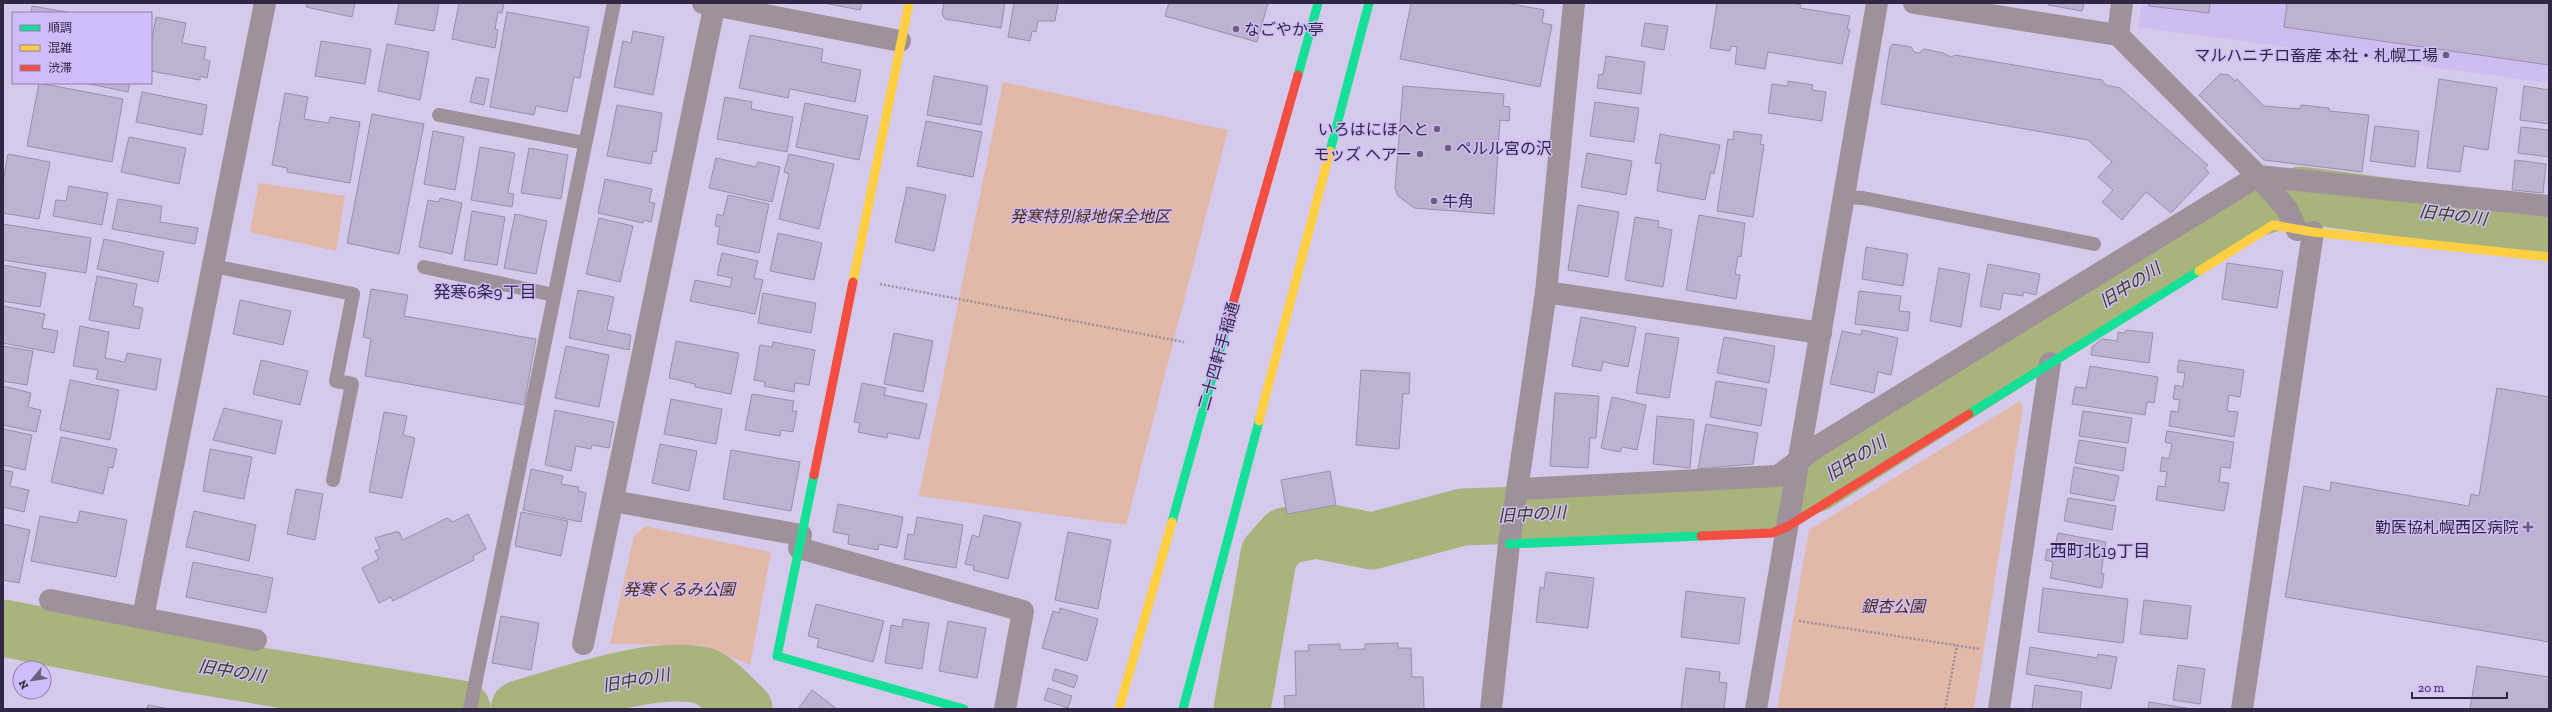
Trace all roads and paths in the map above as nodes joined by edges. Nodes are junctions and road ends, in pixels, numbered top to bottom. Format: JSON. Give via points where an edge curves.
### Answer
{"nodes":[{"id":1,"x":265,"y":3,"type":"edge"},
{"id":2,"x":614,"y":3,"type":"edge"},
{"id":3,"x":909,"y":3,"type":"edge"},
{"id":4,"x":1318,"y":3,"type":"edge"},
{"id":5,"x":1369,"y":3,"type":"edge"},
{"id":6,"x":1574,"y":3,"type":"edge"},
{"id":7,"x":1877,"y":3,"type":"edge"},
{"id":8,"x":1914,"y":3,"type":"edge"},
{"id":9,"x":2122,"y":3,"type":"edge"},
{"id":10,"x":711,"y":4,"type":"edge"},
{"id":11,"x":2118,"y":35,"type":"junction"},
{"id":12,"x":900,"y":41,"type":"junction"},
{"id":13,"x":439,"y":115,"type":"dead end"},
{"id":14,"x":585,"y":143,"type":"junction"},
{"id":15,"x":2262,"y":182,"type":"junction"},
{"id":16,"x":1843,"y":197,"type":"junction"},
{"id":17,"x":2549,"y":206,"type":"edge"},
{"id":18,"x":2305,"y":231,"type":"junction"},
{"id":19,"x":2094,"y":244,"type":"dead end"},
{"id":20,"x":2549,"y":257,"type":"edge"},
{"id":21,"x":213,"y":266,"type":"junction"},
{"id":22,"x":424,"y":267,"type":"dead end"},
{"id":23,"x":878,"y":284,"type":"dead end"},
{"id":24,"x":1546,"y":292,"type":"junction"},
{"id":25,"x":554,"y":295,"type":"junction"},
{"id":26,"x":1821,"y":333,"type":"junction"},
{"id":27,"x":1184,"y":342,"type":"dead end"},
{"id":28,"x":2050,"y":363,"type":"junction"},
{"id":29,"x":1797,"y":466,"type":"junction"},
{"id":30,"x":333,"y":480,"type":"dead end"},
{"id":31,"x":1517,"y":494,"type":"junction"},
{"id":32,"x":613,"y":500,"type":"junction"},
{"id":33,"x":1788,"y":520,"type":"junction"},
{"id":34,"x":1510,"y":537,"type":"junction"},
{"id":35,"x":800,"y":541,"type":"junction"},
{"id":36,"x":50,"y":600,"type":"dead end"},
{"id":37,"x":143,"y":617,"type":"junction"},
{"id":38,"x":1794,"y":621,"type":"dead end"},
{"id":39,"x":256,"y":640,"type":"dead end"},
{"id":40,"x":583,"y":644,"type":"dead end"},
{"id":41,"x":1957,"y":646,"type":"junction"},
{"id":42,"x":2007,"y":653,"type":"junction"},
{"id":43,"x":471,"y":702,"type":"edge"},
{"id":44,"x":964,"y":709,"type":"edge"},
{"id":45,"x":1005,"y":709,"type":"edge"},
{"id":46,"x":1119,"y":709,"type":"edge"},
{"id":47,"x":1183,"y":709,"type":"edge"},
{"id":48,"x":1491,"y":709,"type":"edge"},
{"id":49,"x":1756,"y":709,"type":"edge"},
{"id":50,"x":1945,"y":709,"type":"edge"},
{"id":51,"x":1999,"y":709,"type":"edge"},
{"id":52,"x":2242,"y":709,"type":"edge"}],
"edges":[{"from":1,"to":21,"type":"street"},
{"from":2,"to":14,"type":"lane"},
{"from":3,"to":12,"type":"street"},
{"from":4,"to":46,"type":"street","name":"二十四軒手稲通"},
{"from":5,"to":47,"type":"street"},
{"from":6,"to":24,"type":"street"},
{"from":7,"to":16,"type":"street"},
{"from":8,"to":11,"type":"street"},
{"from":9,"to":11,"type":"street"},
{"from":10,"to":12,"type":"street"},
{"from":10,"to":32,"type":"street"},
{"from":11,"to":15,"type":"street"},
{"from":12,"to":35,"type":"street"},
{"from":13,"to":14,"type":"lane"},
{"from":14,"to":25,"type":"lane"},
{"from":15,"to":17,"type":"street"},
{"from":15,"to":18,"type":"street"},
{"from":15,"to":29,"type":"street"},
{"from":16,"to":19,"type":"lane","via":[[1862,198]]},
{"from":16,"to":26,"type":"street"},
{"from":18,"to":20,"type":"street"},
{"from":18,"to":28,"type":"street","via":[[2273,225]]},
{"from":18,"to":52,"type":"street"},
{"from":21,"to":30,"type":"lane","via":[[353,294],[336,381],[352,384]]},
{"from":21,"to":37,"type":"street"},
{"from":22,"to":25,"type":"lane"},
{"from":23,"to":27,"type":"path"},
{"from":24,"to":26,"type":"street"},
{"from":24,"to":31,"type":"street"},
{"from":25,"to":43,"type":"lane"},
{"from":26,"to":29,"type":"street"},
{"from":28,"to":33,"type":"street"},
{"from":28,"to":42,"type":"street"},
{"from":29,"to":31,"type":"street","via":[[1778,476]]},
{"from":29,"to":33,"type":"street"},
{"from":31,"to":34,"type":"street"},
{"from":32,"to":35,"type":"street"},
{"from":32,"to":40,"type":"street"},
{"from":33,"to":34,"type":"street","via":[[1772,532]]},
{"from":33,"to":49,"type":"street"},
{"from":34,"to":48,"type":"street"},
{"from":35,"to":44,"type":"street","via":[[777,656]]},
{"from":35,"to":45,"type":"street","via":[[1023,611]]},
{"from":36,"to":37,"type":"street"},
{"from":37,"to":39,"type":"street"},
{"from":38,"to":41,"type":"path"},
{"from":41,"to":42,"type":"path"},
{"from":41,"to":50,"type":"path"},
{"from":42,"to":51,"type":"street"}]}
